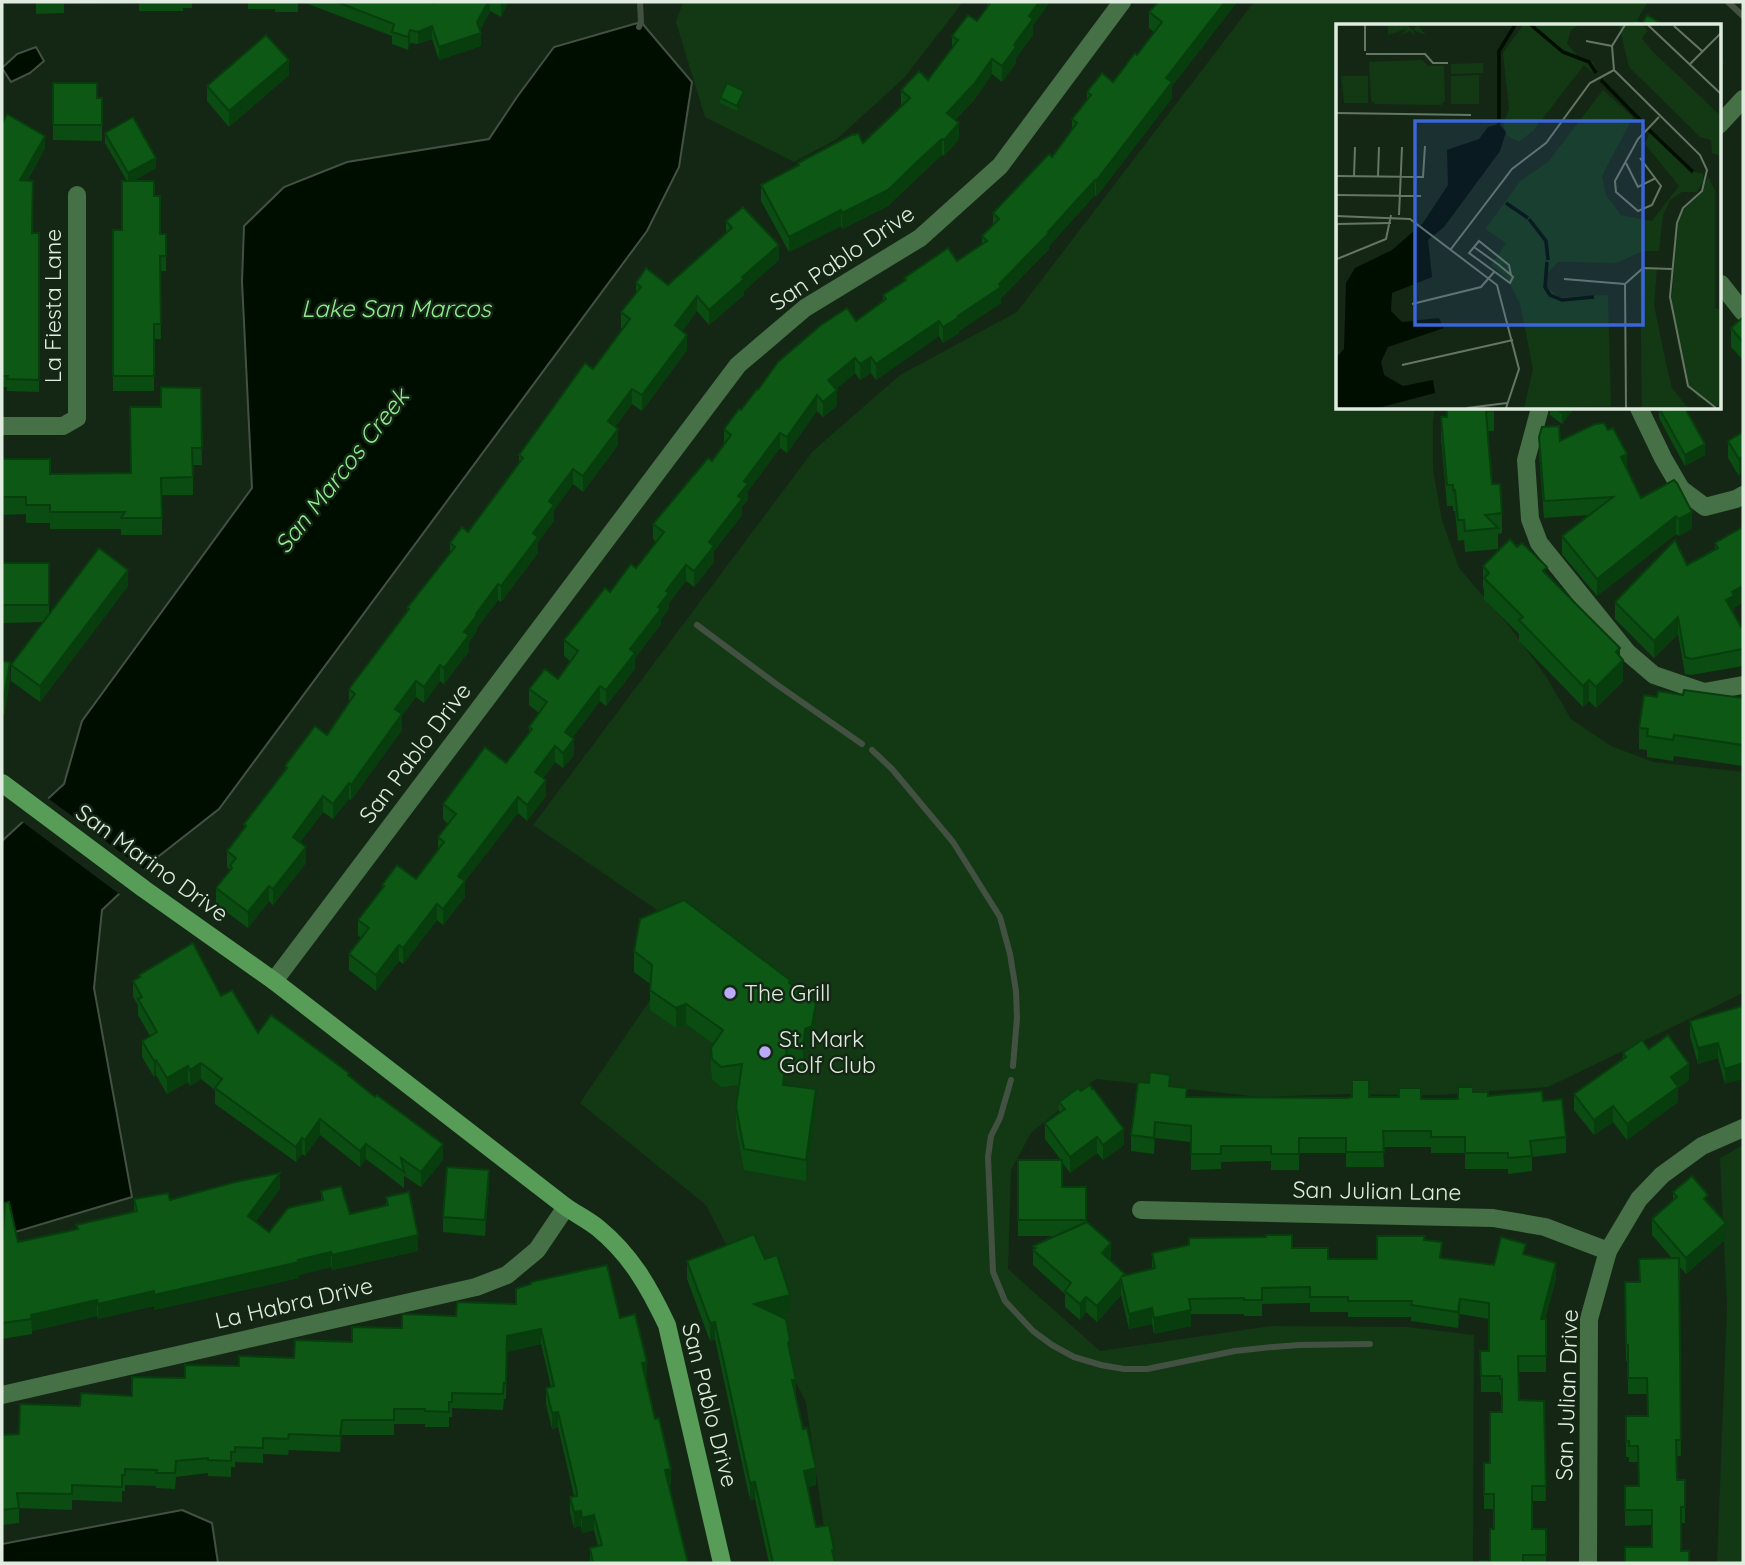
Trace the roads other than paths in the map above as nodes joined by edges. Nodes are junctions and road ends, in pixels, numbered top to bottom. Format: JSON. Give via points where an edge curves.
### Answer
{"nodes":[{"id":1,"x":1122,"y":2,"type":"edge"},
{"id":2,"x":1743,"y":99,"type":"edge"},
{"id":3,"x":1720,"y":124,"type":"edge"},
{"id":4,"x":77,"y":195,"type":"dead end"},
{"id":5,"x":1721,"y":284,"type":"dead end"},
{"id":6,"x":1743,"y":312,"type":"edge"},
{"id":7,"x":1539,"y":410,"type":"edge"},
{"id":8,"x":1640,"y":410,"type":"edge"},
{"id":9,"x":2,"y":426,"type":"edge"},
{"id":10,"x":1743,"y":495,"type":"edge"},
{"id":11,"x":1743,"y":685,"type":"edge"},
{"id":12,"x":2,"y":783,"type":"edge"},
{"id":13,"x":274,"y":981,"type":"junction"},
{"id":14,"x":1743,"y":1128,"type":"edge"},
{"id":15,"x":566,"y":1207,"type":"junction"},
{"id":16,"x":1141,"y":1210,"type":"dead end"},
{"id":17,"x":1608,"y":1251,"type":"junction"},
{"id":18,"x":2,"y":1395,"type":"edge"},
{"id":19,"x":722,"y":1563,"type":"edge"},
{"id":20,"x":1588,"y":1563,"type":"edge"}],
"edges":[{"from":1,"to":13,"type":"street","name":"San Pablo Drive","via":[[1000,166],[920,238],[805,308],[738,365]]},
{"from":2,"to":3,"type":"street"},
{"from":4,"to":9,"type":"street","name":"La Fiesta Lane","via":[[77,418],[63,426]]},
{"from":5,"to":6,"type":"street"},
{"from":7,"to":11,"type":"street","via":[[1526,460],[1530,519],[1539,543],[1627,652],[1654,675],[1704,692]]},
{"from":8,"to":10,"type":"street","via":[[1681,489],[1705,507]]},
{"from":12,"to":13,"type":"street","name":"San Marino Drive"},
{"from":13,"to":15,"type":"street","name":"San Pablo Drive"},
{"from":14,"to":17,"type":"street","name":"San Julian Drive","via":[[1702,1146],[1662,1175],[1639,1199]]},
{"from":15,"to":18,"type":"street","name":"La Habra Drive","via":[[537,1250],[507,1275],[475,1287]]},
{"from":15,"to":19,"type":"street","name":"San Pablo Drive","via":[[597,1227],[627,1256],[667,1325]]},
{"from":16,"to":17,"type":"street","name":"San Julian Lane","via":[[1493,1217],[1545,1227]]},
{"from":17,"to":20,"type":"street","name":"San Julian Drive","via":[[1589,1320]]}]}
